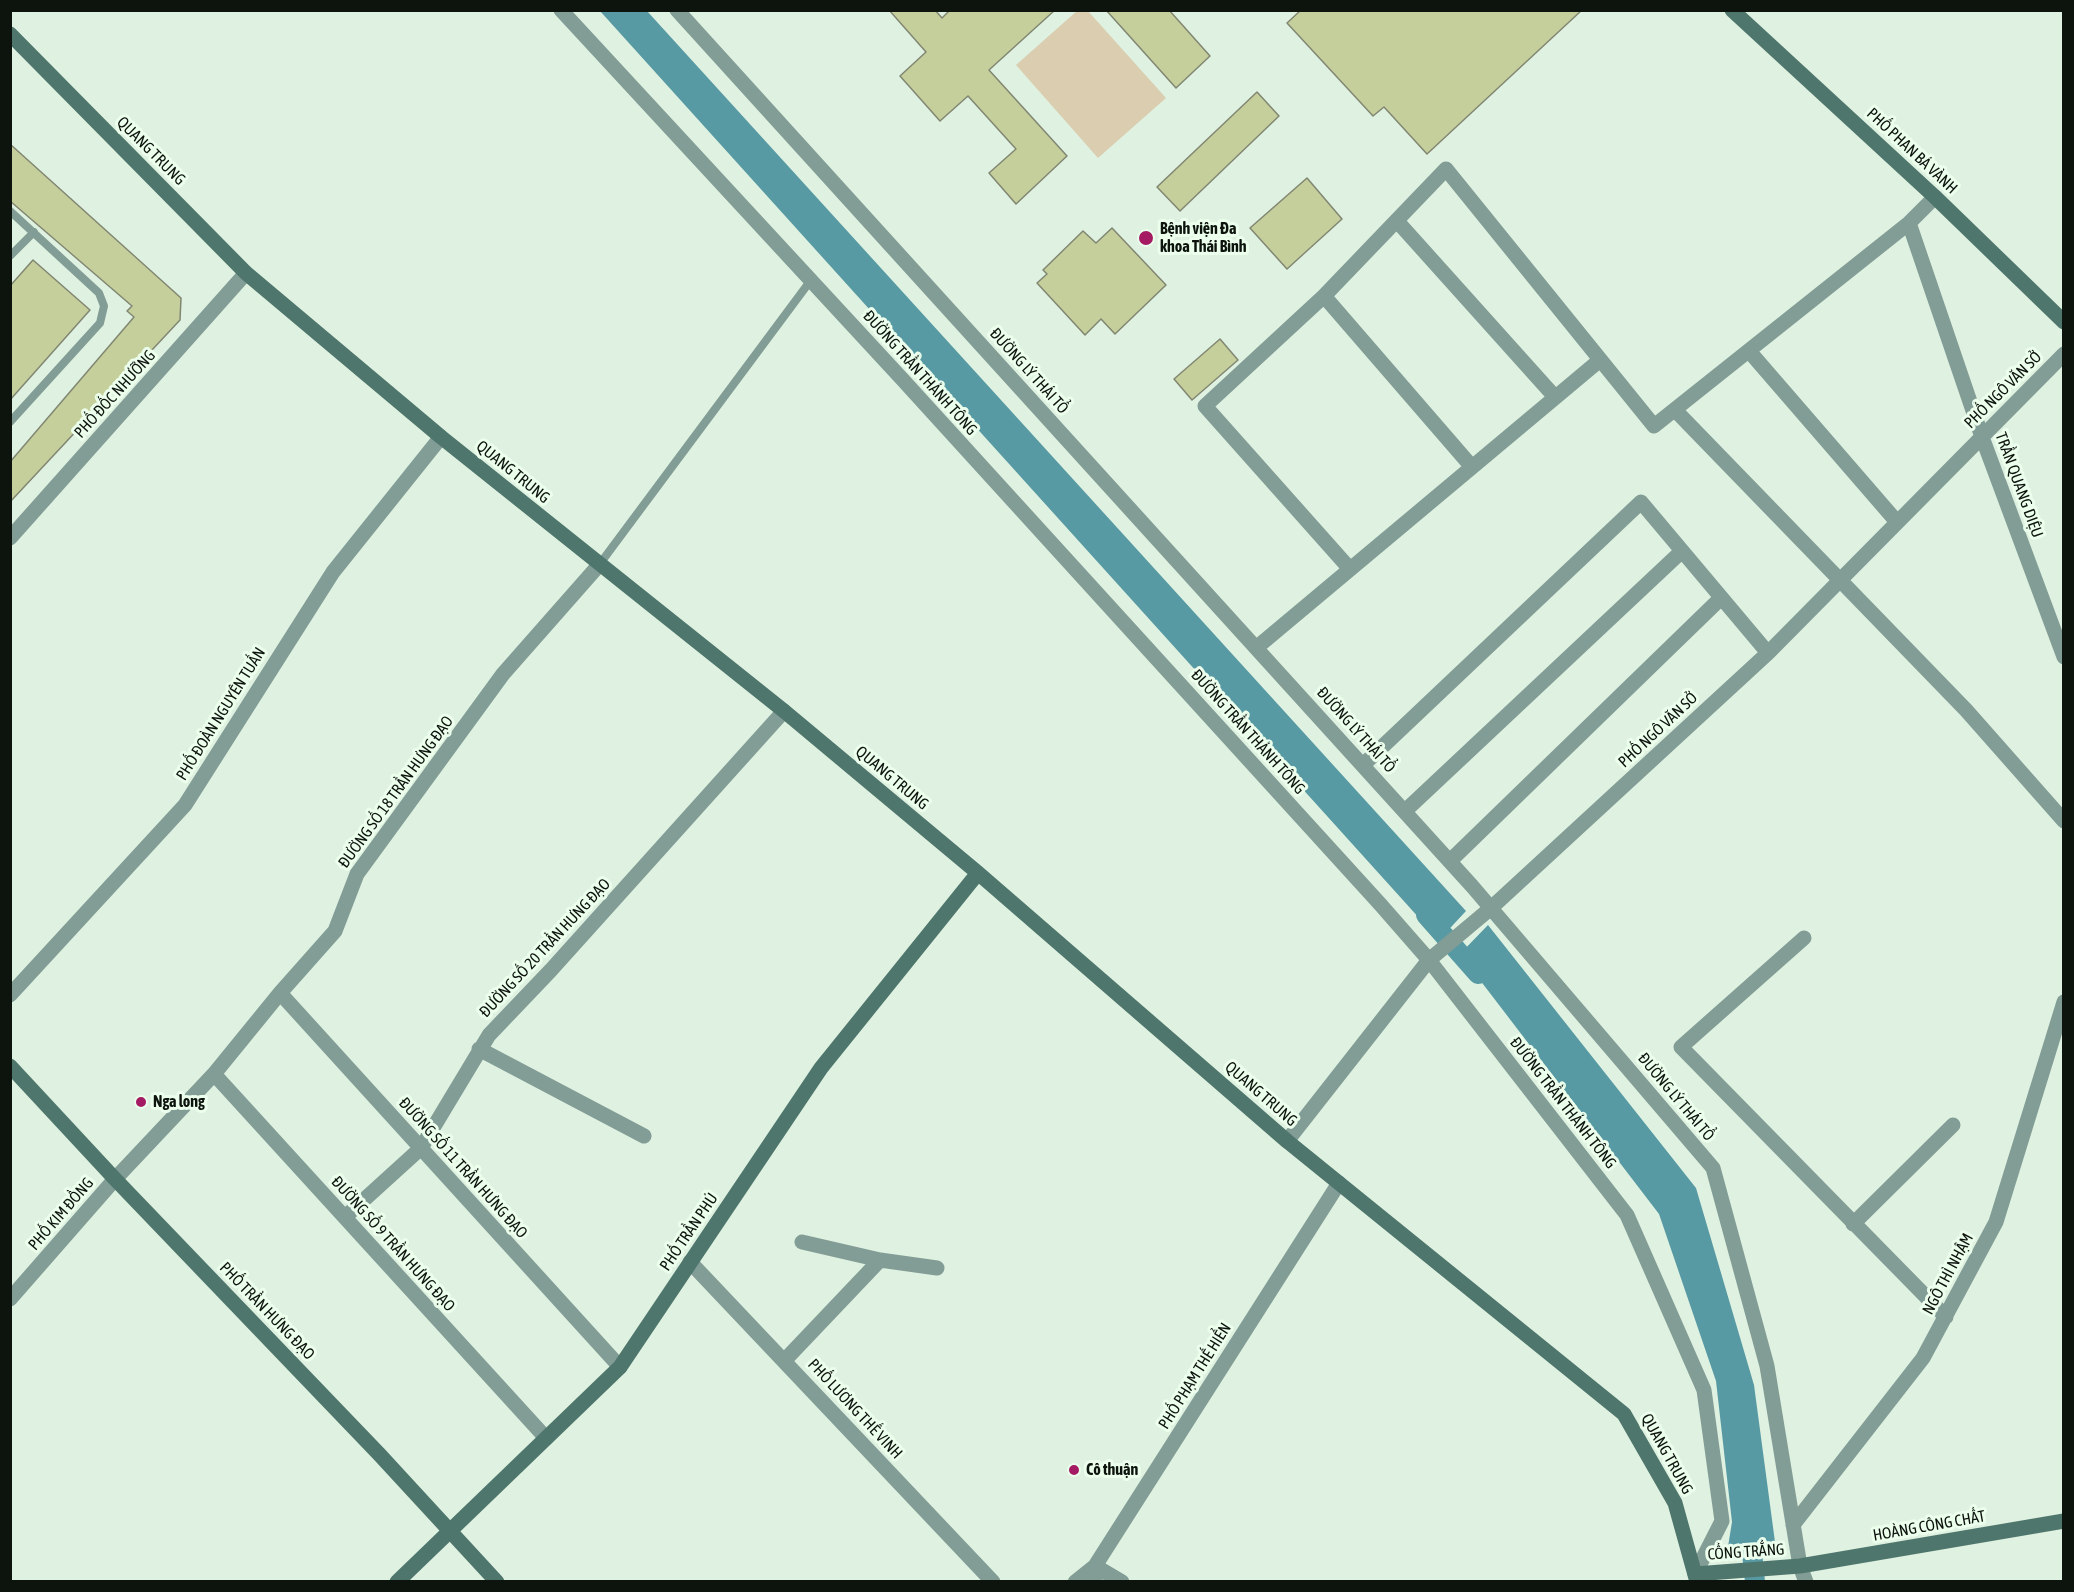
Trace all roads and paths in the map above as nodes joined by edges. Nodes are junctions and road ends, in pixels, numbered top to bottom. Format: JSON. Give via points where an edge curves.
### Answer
{"nodes":[{"id":1,"x":561,"y":10,"type":"edge"},
{"id":2,"x":677,"y":10,"type":"edge"},
{"id":3,"x":1732,"y":10,"type":"edge"},
{"id":4,"x":10,"y":34,"type":"edge"},
{"id":5,"x":1935,"y":197,"type":"junction"},
{"id":6,"x":10,"y":211,"type":"edge"},
{"id":7,"x":1397,"y":221,"type":"junction"},
{"id":8,"x":1910,"y":223,"type":"junction"},
{"id":9,"x":34,"y":232,"type":"junction"},
{"id":10,"x":10,"y":256,"type":"edge"},
{"id":11,"x":246,"y":273,"type":"junction"},
{"id":12,"x":811,"y":280,"type":"junction"},
{"id":13,"x":1324,"y":296,"type":"junction"},
{"id":14,"x":2064,"y":322,"type":"edge"},
{"id":15,"x":1749,"y":351,"type":"junction"},
{"id":16,"x":2064,"y":354,"type":"edge"},
{"id":17,"x":1600,"y":360,"type":"junction"},
{"id":18,"x":1556,"y":397,"type":"junction"},
{"id":19,"x":1675,"y":411,"type":"junction"},
{"id":20,"x":10,"y":422,"type":"edge"},
{"id":21,"x":441,"y":437,"type":"junction"},
{"id":22,"x":1982,"y":437,"type":"junction"},
{"id":23,"x":1472,"y":467,"type":"junction"},
{"id":24,"x":1897,"y":522,"type":"junction"},
{"id":25,"x":10,"y":538,"type":"edge"},
{"id":26,"x":1682,"y":551,"type":"junction"},
{"id":27,"x":599,"y":565,"type":"junction"},
{"id":28,"x":1350,"y":569,"type":"junction"},
{"id":29,"x":1840,"y":580,"type":"junction"},
{"id":30,"x":1721,"y":598,"type":"junction"},
{"id":31,"x":1256,"y":648,"type":"junction"},
{"id":32,"x":1768,"y":653,"type":"junction"},
{"id":33,"x":2064,"y":657,"type":"edge"},
{"id":34,"x":784,"y":711,"type":"junction"},
{"id":35,"x":1363,"y":765,"type":"junction"},
{"id":36,"x":1405,"y":811,"type":"junction"},
{"id":37,"x":2064,"y":821,"type":"edge"},
{"id":38,"x":1450,"y":861,"type":"junction"},
{"id":39,"x":978,"y":873,"type":"junction"},
{"id":40,"x":1491,"y":908,"type":"junction"},
{"id":41,"x":1804,"y":938,"type":"dead end"},
{"id":42,"x":1435,"y":955,"type":"junction"},
{"id":43,"x":280,"y":993,"type":"junction"},
{"id":44,"x":10,"y":995,"type":"edge"},
{"id":45,"x":2064,"y":1002,"type":"edge"},
{"id":46,"x":479,"y":1049,"type":"junction"},
{"id":47,"x":10,"y":1066,"type":"edge"},
{"id":48,"x":214,"y":1074,"type":"junction"},
{"id":49,"x":1953,"y":1125,"type":"dead end"},
{"id":50,"x":645,"y":1136,"type":"dead end"},
{"id":51,"x":1287,"y":1141,"type":"junction"},
{"id":52,"x":421,"y":1148,"type":"junction"},
{"id":53,"x":115,"y":1179,"type":"junction"},
{"id":54,"x":1339,"y":1183,"type":"junction"},
{"id":55,"x":345,"y":1218,"type":"junction"},
{"id":56,"x":1853,"y":1224,"type":"junction"},
{"id":57,"x":802,"y":1242,"type":"dead end"},
{"id":58,"x":880,"y":1260,"type":"junction"},
{"id":59,"x":690,"y":1262,"type":"junction"},
{"id":60,"x":937,"y":1268,"type":"dead end"},
{"id":61,"x":10,"y":1299,"type":"edge"},
{"id":62,"x":1946,"y":1317,"type":"junction"},
{"id":63,"x":784,"y":1361,"type":"junction"},
{"id":64,"x":620,"y":1367,"type":"junction"},
{"id":65,"x":546,"y":1438,"type":"junction"},
{"id":66,"x":2064,"y":1521,"type":"edge"},
{"id":67,"x":1793,"y":1525,"type":"junction"},
{"id":68,"x":449,"y":1530,"type":"junction"},
{"id":69,"x":1095,"y":1566,"type":"junction"},
{"id":70,"x":1800,"y":1566,"type":"junction"},
{"id":71,"x":1696,"y":1578,"type":"edge"},
{"id":72,"x":397,"y":1581,"type":"edge"},
{"id":73,"x":497,"y":1581,"type":"edge"},
{"id":74,"x":993,"y":1581,"type":"edge"},
{"id":75,"x":1075,"y":1581,"type":"edge"},
{"id":76,"x":1095,"y":1581,"type":"edge"},
{"id":77,"x":1122,"y":1581,"type":"edge"},
{"id":78,"x":1806,"y":1581,"type":"edge"}],
"edges":[{"from":1,"to":12,"type":"street","name":"ĐƯỜNG TRẦN THÁNH TÔNG"},
{"from":2,"to":31,"type":"street","name":"ĐƯỜNG LÝ THÁI TỔ"},
{"from":3,"to":5,"type":"street","name":"PHỐ PHAN BÁ VÀNH"},
{"from":4,"to":11,"type":"street","name":"QUANG TRUNG"},
{"from":5,"to":8,"type":"street"},
{"from":5,"to":14,"type":"street","name":"PHỐ PHAN BÁ VÀNH"},
{"from":6,"to":9,"type":"lane"},
{"from":7,"to":13,"type":"street"},
{"from":7,"to":17,"type":"street","via":[[1446,169]]},
{"from":7,"to":18,"type":"street"},
{"from":8,"to":15,"type":"street"},
{"from":8,"to":22,"type":"street","name":"TRẦN QUANG DIỆU"},
{"from":9,"to":10,"type":"lane"},
{"from":9,"to":20,"type":"lane","via":[[99,293],[104,306],[100,323]]},
{"from":11,"to":21,"type":"street","name":"QUANG TRUNG"},
{"from":11,"to":25,"type":"street","name":"PHỐ ĐỐC NHƯỠNG"},
{"from":12,"to":27,"type":"lane"},
{"from":12,"to":42,"type":"street","name":"ĐƯỜNG TRẦN THÁNH TÔNG"},
{"from":13,"to":23,"type":"street"},
{"from":13,"to":28,"type":"street","via":[[1205,406]]},
{"from":15,"to":19,"type":"street"},
{"from":15,"to":24,"type":"street"},
{"from":16,"to":22,"type":"street","name":"PHỐ NGÔ VĂN SỞ"},
{"from":17,"to":18,"type":"street"},
{"from":17,"to":19,"type":"street","via":[[1654,426]]},
{"from":18,"to":23,"type":"street"},
{"from":19,"to":29,"type":"street"},
{"from":21,"to":27,"type":"street","name":"QUANG TRUNG"},
{"from":21,"to":44,"type":"street","name":"PHỐ ĐOÀN NGUYÊN TUẤN","via":[[333,572],[185,805]]},
{"from":22,"to":24,"type":"street","name":"PHỐ NGÔ VĂN SỞ"},
{"from":22,"to":33,"type":"street","name":"TRẦN QUANG DIỆU"},
{"from":23,"to":28,"type":"street"},
{"from":24,"to":29,"type":"street","name":"PHỐ NGÔ VĂN SỞ"},
{"from":26,"to":30,"type":"street"},
{"from":26,"to":35,"type":"street","via":[[1641,502]]},
{"from":26,"to":36,"type":"street"},
{"from":27,"to":34,"type":"street","name":"QUANG TRUNG"},
{"from":27,"to":43,"type":"street","name":"ĐƯỜNG SỐ 18 TRẦN HƯNG ĐẠO","via":[[503,674],[357,874],[334,931]]},
{"from":28,"to":31,"type":"street"},
{"from":29,"to":32,"type":"street","name":"PHỐ NGÔ VĂN SỞ"},
{"from":29,"to":37,"type":"street","via":[[1966,710]]},
{"from":30,"to":32,"type":"street"},
{"from":30,"to":38,"type":"street"},
{"from":31,"to":35,"type":"street","name":"ĐƯỜNG LÝ THÁI TỔ"},
{"from":32,"to":40,"type":"street","name":"PHỐ NGÔ VĂN SỞ"},
{"from":34,"to":39,"type":"street","name":"QUANG TRUNG"},
{"from":34,"to":46,"type":"street","name":"ĐƯỜNG SỐ 20 TRẦN HƯNG ĐẠO"},
{"from":35,"to":36,"type":"street","name":"ĐƯỜNG LÝ THÁI TỔ"},
{"from":36,"to":38,"type":"street","name":"ĐƯỜNG LÝ THÁI TỔ"},
{"from":38,"to":40,"type":"street","name":"ĐƯỜNG LÝ THÁI TỔ"},
{"from":39,"to":51,"type":"street","name":"QUANG TRUNG"},
{"from":39,"to":59,"type":"street","name":"PHỐ TRẦN PHÚ","via":[[821,1068]]},
{"from":40,"to":42,"type":"street","name":"PHỐ NGÔ VĂN SỞ"},
{"from":40,"to":67,"type":"street","name":"ĐƯỜNG LÝ THÁI TỔ","via":[[1713,1168],[1767,1366]]},
{"from":41,"to":56,"type":"street","via":[[1681,1047]]},
{"from":42,"to":51,"type":"street","name":"PHỐ NGÔ VĂN SỞ"},
{"from":42,"to":71,"type":"street","name":"ĐƯỜNG TRẦN THÁNH TÔNG","via":[[1627,1215],[1704,1389],[1722,1521]]},
{"from":43,"to":48,"type":"street","name":"ĐƯỜNG SỐ 18 TRẦN HƯNG ĐẠO"},
{"from":43,"to":52,"type":"street","name":"ĐƯỜNG SỐ 11 TRẦN HƯNG ĐẠO"},
{"from":45,"to":62,"type":"street","name":"NGÔ THÌ NHẬM","via":[[1996,1222]]},
{"from":46,"to":50,"type":"street"},
{"from":46,"to":52,"type":"street","name":"ĐƯỜNG SỐ 20 TRẦN HƯNG ĐẠO"},
{"from":47,"to":53,"type":"street","name":"PHỐ TRẦN HƯNG ĐẠO"},
{"from":48,"to":53,"type":"street","name":"ĐƯỜNG SỐ 18 TRẦN HƯNG ĐẠO"},
{"from":48,"to":55,"type":"street","name":"ĐƯỜNG SỐ 9 TRẦN HƯNG ĐẠO"},
{"from":49,"to":56,"type":"street"},
{"from":51,"to":54,"type":"street","name":"QUANG TRUNG"},
{"from":52,"to":55,"type":"street","name":"ĐƯỜNG SỐ 20 TRẦN HƯNG ĐẠO"},
{"from":52,"to":64,"type":"street","name":"ĐƯỜNG SỐ 11 TRẦN HƯNG ĐẠO"},
{"from":53,"to":61,"type":"street","name":"PHỐ KIM ĐỒNG"},
{"from":53,"to":68,"type":"street","name":"PHỐ TRẦN HƯNG ĐẠO"},
{"from":54,"to":69,"type":"street","name":"PHỐ PHẠM THẾ HIỂN"},
{"from":54,"to":71,"type":"street","name":"QUANG TRUNG","via":[[1624,1414],[1675,1503]]},
{"from":55,"to":65,"type":"street","name":"ĐƯỜNG SỐ 9 TRẦN HƯNG ĐẠO"},
{"from":56,"to":62,"type":"street"},
{"from":57,"to":58,"type":"street"},
{"from":58,"to":60,"type":"street"},
{"from":58,"to":63,"type":"street"},
{"from":59,"to":63,"type":"street","name":"PHỐ LƯƠNG THẾ VINH"},
{"from":59,"to":64,"type":"street","name":"PHỐ TRẦN PHÚ"},
{"from":62,"to":67,"type":"street","name":"NGÔ THÌ NHẬM","via":[[1923,1358]]},
{"from":63,"to":74,"type":"street","name":"PHỐ LƯƠNG THẾ VINH"},
{"from":64,"to":65,"type":"street","name":"PHỐ TRẦN PHÚ"},
{"from":65,"to":68,"type":"street","name":"PHỐ TRẦN PHÚ"},
{"from":66,"to":70,"type":"street","name":"HOÀNG CÔNG CHẤT"},
{"from":67,"to":70,"type":"street","name":"ĐƯỜNG LÝ THÁI TỔ"},
{"from":68,"to":72,"type":"street","name":"PHỐ TRẦN PHÚ"},
{"from":68,"to":73,"type":"street","name":"PHỐ TRẦN HƯNG ĐẠO"},
{"from":69,"to":75,"type":"street","name":"PHỐ PHẠM THẾ HIỂN"},
{"from":69,"to":76,"type":"street"},
{"from":69,"to":77,"type":"street"},
{"from":70,"to":71,"type":"street","name":"CỐNG TRẮNG"},
{"from":70,"to":78,"type":"street","name":"ĐƯỜNG LÝ THÁI TỔ"}]}
